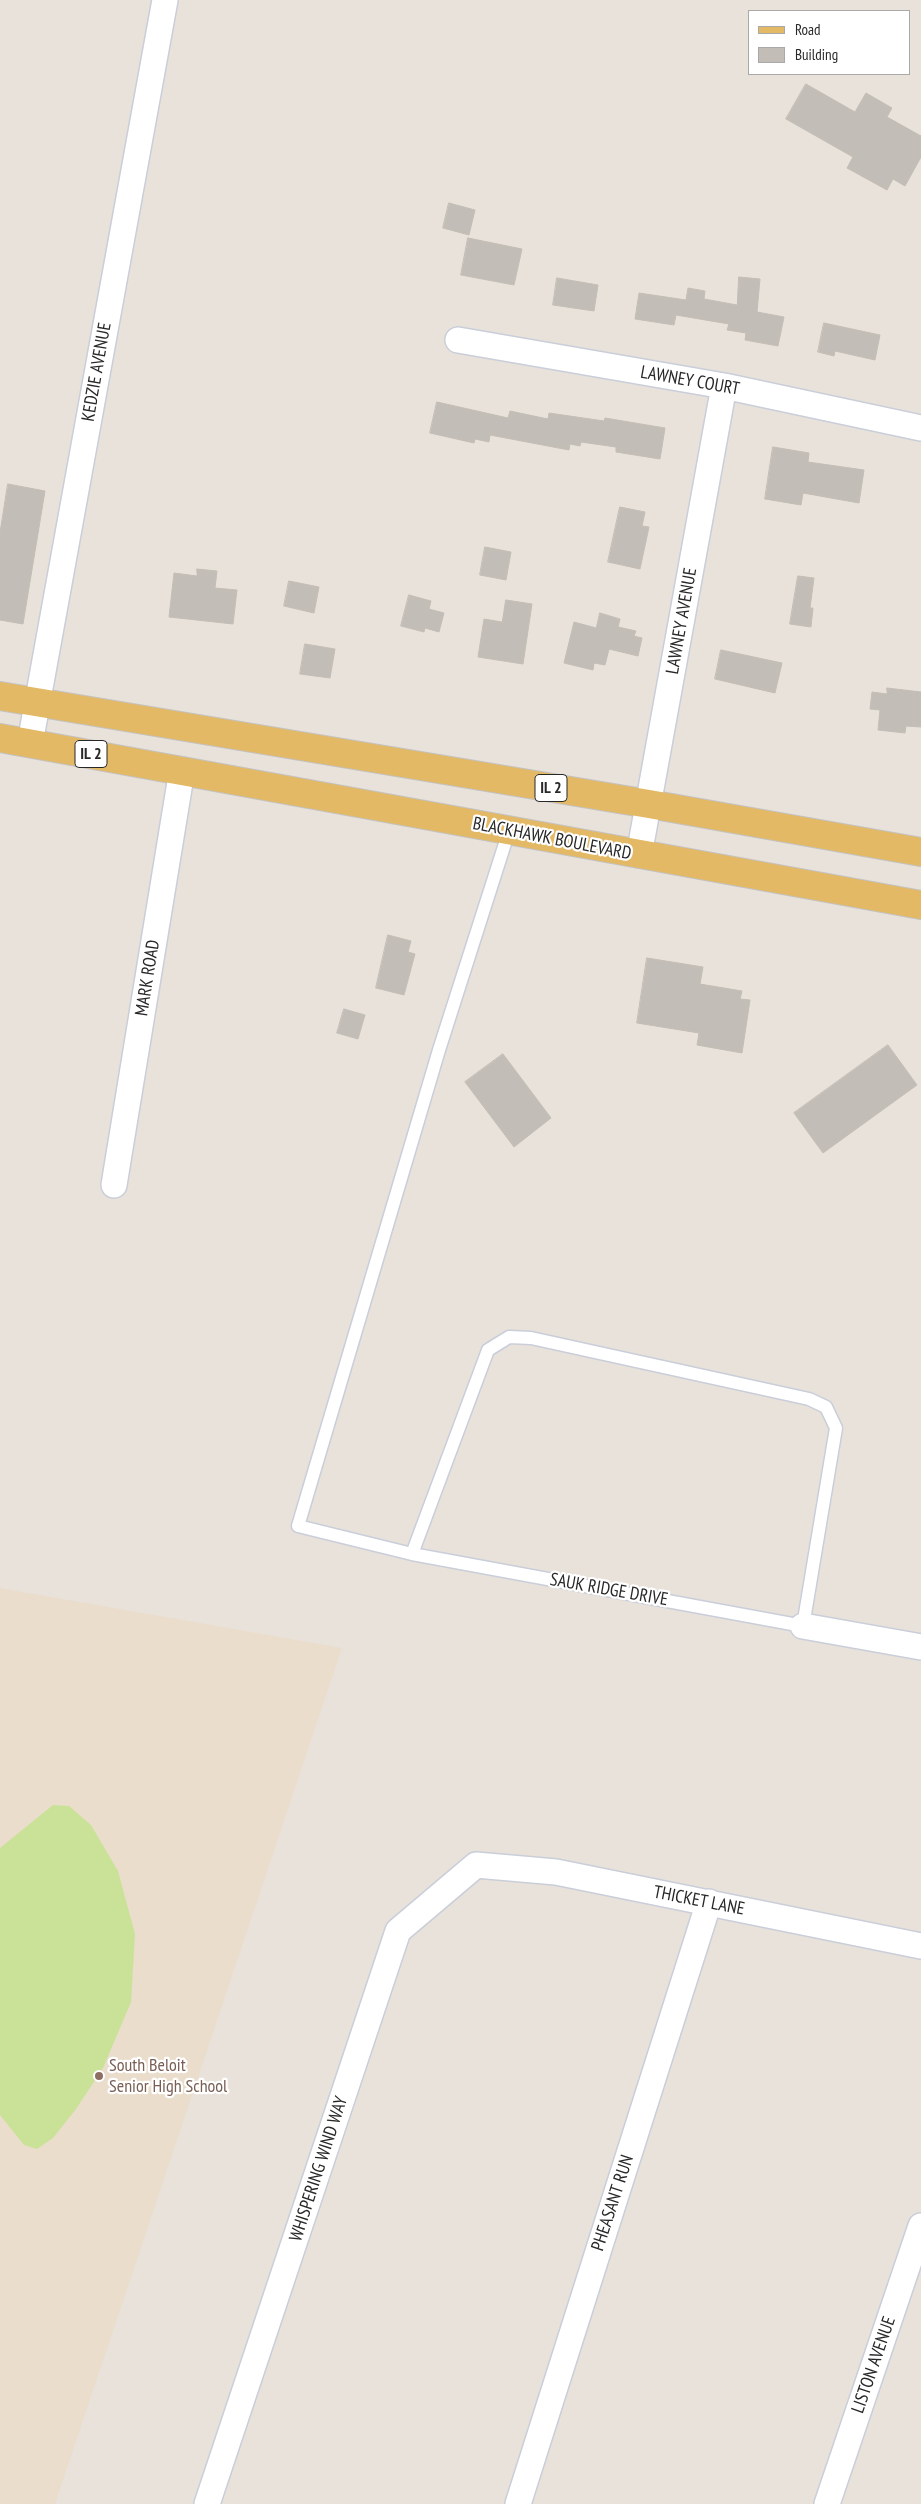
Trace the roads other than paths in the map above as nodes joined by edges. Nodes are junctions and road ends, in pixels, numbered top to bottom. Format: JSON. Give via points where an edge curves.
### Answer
{"nodes":[{"id":1,"x":165,"y":0,"type":"edge"},
{"id":2,"x":458,"y":340,"type":"dead end"},
{"id":3,"x":724,"y":386,"type":"junction"},
{"id":4,"x":921,"y":428,"type":"edge"},
{"id":5,"x":0,"y":696,"type":"edge"},
{"id":6,"x":36,"y":703,"type":"junction"},
{"id":7,"x":0,"y":738,"type":"edge"},
{"id":8,"x":30,"y":743,"type":"junction"},
{"id":9,"x":182,"y":770,"type":"junction"},
{"id":10,"x":649,"y":804,"type":"junction"},
{"id":11,"x":509,"y":831,"type":"junction"},
{"id":12,"x":921,"y":852,"type":"edge"},
{"id":13,"x":639,"y":855,"type":"junction"},
{"id":14,"x":921,"y":905,"type":"edge"},
{"id":15,"x":114,"y":1185,"type":"dead end"},
{"id":16,"x":412,"y":1554,"type":"junction"},
{"id":17,"x":803,"y":1626,"type":"junction"},
{"id":18,"x":921,"y":1647,"type":"edge"},
{"id":19,"x":476,"y":1865,"type":"joint"},
{"id":20,"x":709,"y":1902,"type":"junction"},
{"id":21,"x":921,"y":1946,"type":"edge"},
{"id":22,"x":921,"y":2226,"type":"edge"},
{"id":23,"x":207,"y":2504,"type":"edge"},
{"id":24,"x":518,"y":2504,"type":"edge"},
{"id":25,"x":827,"y":2504,"type":"edge"}],
"edges":[{"from":1,"to":6,"type":"street","name":"KEDZIE AVENUE"},
{"from":2,"to":3,"type":"street","name":"LAWNEY COURT"},
{"from":3,"to":4,"type":"street","name":"LAWNEY COURT"},
{"from":3,"to":10,"type":"street","name":"LAWNEY AVENUE"},
{"from":5,"to":6,"type":"main road","number":"IL 2"},
{"from":6,"to":8,"type":"street","name":"KEDZIE AVENUE"},
{"from":6,"to":10,"type":"main road","number":"IL 2"},
{"from":7,"to":8,"type":"main road","number":"IL 2"},
{"from":8,"to":9,"type":"main road","number":"IL 2"},
{"from":9,"to":11,"type":"main road","name":"BLACKHAWK BOULEVARD","number":"IL 2"},
{"from":9,"to":15,"type":"street","name":"MARK ROAD"},
{"from":10,"to":12,"type":"main road","number":"IL 2"},
{"from":10,"to":13,"type":"street","name":"LAWNEY AVENUE"},
{"from":11,"to":13,"type":"main road","name":"BLACKHAWK BOULEVARD","number":"IL 2"},
{"from":11,"to":16,"type":"lane","name":"SAUK RIDGE DRIVE","via":[[439,1050],[298,1526]]},
{"from":13,"to":14,"type":"main road","name":"BLACKHAWK BOULEVARD","number":"IL 2"},
{"from":16,"to":17,"type":"lane","name":"SAUK RIDGE DRIVE"},
{"from":16,"to":17,"type":"lane","via":[[488,1350],[509,1337],[531,1338],[809,1400],[826,1407],[836,1428]]},
{"from":17,"to":18,"type":"street","name":"SAUK RIDGE DRIVE"},
{"from":19,"to":20,"type":"street","name":"THICKET LANE","via":[[556,1872]]},
{"from":19,"to":23,"type":"street","name":"WHISPERING WIND WAY","via":[[398,1931]]},
{"from":20,"to":21,"type":"street","name":"THICKET LANE"},
{"from":20,"to":24,"type":"street","name":"PHEASANT RUN"},
{"from":22,"to":25,"type":"street","name":"LISTON AVENUE"}]}
